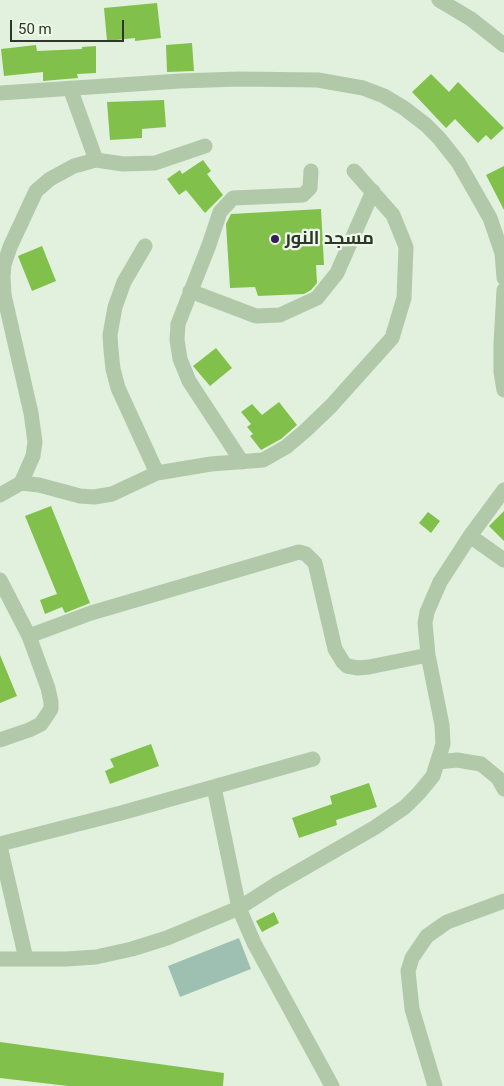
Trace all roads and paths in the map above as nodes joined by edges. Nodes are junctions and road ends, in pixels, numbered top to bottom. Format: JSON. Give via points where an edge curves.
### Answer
{"nodes":[{"id":1,"x":439,"y":0,"type":"edge"},
{"id":2,"x":504,"y":45,"type":"edge"},
{"id":3,"x":70,"y":88,"type":"junction"},
{"id":4,"x":0,"y":93,"type":"edge"},
{"id":5,"x":205,"y":146,"type":"dead end"},
{"id":6,"x":96,"y":160,"type":"junction"},
{"id":7,"x":310,"y":171,"type":"dead end"},
{"id":8,"x":354,"y":171,"type":"dead end"},
{"id":9,"x":373,"y":192,"type":"junction"},
{"id":10,"x":145,"y":246,"type":"dead end"},
{"id":11,"x":504,"y":278,"type":"edge"},
{"id":12,"x":504,"y":290,"type":"edge"},
{"id":13,"x":190,"y":291,"type":"junction"},
{"id":14,"x":504,"y":390,"type":"edge"},
{"id":15,"x":242,"y":462,"type":"junction"},
{"id":16,"x":157,"y":473,"type":"junction"},
{"id":17,"x":21,"y":483,"type":"junction"},
{"id":18,"x":504,"y":490,"type":"edge"},
{"id":19,"x":0,"y":496,"type":"edge"},
{"id":20,"x":470,"y":536,"type":"junction"},
{"id":21,"x":504,"y":560,"type":"edge"},
{"id":22,"x":0,"y":580,"type":"edge"},
{"id":23,"x":29,"y":636,"type":"junction"},
{"id":24,"x":428,"y":654,"type":"junction"},
{"id":25,"x":0,"y":740,"type":"edge"},
{"id":26,"x":313,"y":759,"type":"dead end"},
{"id":27,"x":438,"y":762,"type":"junction"},
{"id":28,"x":214,"y":787,"type":"junction"},
{"id":29,"x":504,"y":788,"type":"edge"},
{"id":30,"x":0,"y":845,"type":"edge"},
{"id":31,"x":504,"y":900,"type":"edge"},
{"id":32,"x":239,"y":908,"type":"junction"},
{"id":33,"x":0,"y":959,"type":"edge"},
{"id":34,"x":26,"y":960,"type":"junction"},
{"id":35,"x":332,"y":1086,"type":"edge"},
{"id":36,"x":435,"y":1086,"type":"edge"}],
"edges":[{"from":1,"to":2,"type":"street","via":[[471,19]]},
{"from":3,"to":4,"type":"street"},
{"from":3,"to":6,"type":"street"},
{"from":3,"to":11,"type":"street","via":[[239,79],[318,80],[363,88],[384,96],[426,125],[458,162],[490,218],[502,253]]},
{"from":5,"to":6,"type":"street","via":[[155,163],[123,164]]},
{"from":6,"to":17,"type":"street","via":[[74,166],[36,191],[4,265],[4,295],[35,442],[32,461]]},
{"from":7,"to":13,"type":"street","via":[[310,188],[303,195],[233,198],[220,212]]},
{"from":8,"to":9,"type":"street"},
{"from":9,"to":13,"type":"street","via":[[336,273],[317,298],[280,315],[256,316]]},
{"from":9,"to":15,"type":"street","via":[[393,215],[406,247],[404,298],[392,338],[305,432],[273,456]]},
{"from":10,"to":16,"type":"street","via":[[124,282],[115,307],[110,350],[118,388]]},
{"from":12,"to":14,"type":"street","via":[[501,354]]},
{"from":13,"to":15,"type":"street","via":[[178,324],[180,359],[188,381]]},
{"from":15,"to":16,"type":"street"},
{"from":16,"to":17,"type":"street","via":[[112,494],[94,496]]},
{"from":17,"to":19,"type":"street"},
{"from":18,"to":20,"type":"street"},
{"from":20,"to":21,"type":"street"},
{"from":20,"to":24,"type":"street","via":[[440,582],[427,612]]},
{"from":22,"to":23,"type":"street"},
{"from":23,"to":24,"type":"street","via":[[91,613],[299,552],[315,563],[335,649],[347,666],[369,667]]},
{"from":23,"to":25,"type":"street","via":[[48,688],[51,709],[40,724]]},
{"from":24,"to":27,"type":"street","via":[[442,724],[443,744]]},
{"from":26,"to":28,"type":"street"},
{"from":27,"to":29,"type":"street","via":[[457,760],[481,764]]},
{"from":27,"to":32,"type":"street","via":[[433,776],[405,808]]},
{"from":28,"to":30,"type":"street"},
{"from":28,"to":32,"type":"street"},
{"from":30,"to":34,"type":"street"},
{"from":31,"to":36,"type":"street","via":[[447,922],[427,936],[412,958],[408,971],[412,1009]]},
{"from":32,"to":34,"type":"street","via":[[194,928],[132,949],[96,957]]},
{"from":32,"to":35,"type":"street","via":[[254,943]]},
{"from":33,"to":34,"type":"street"}]}
